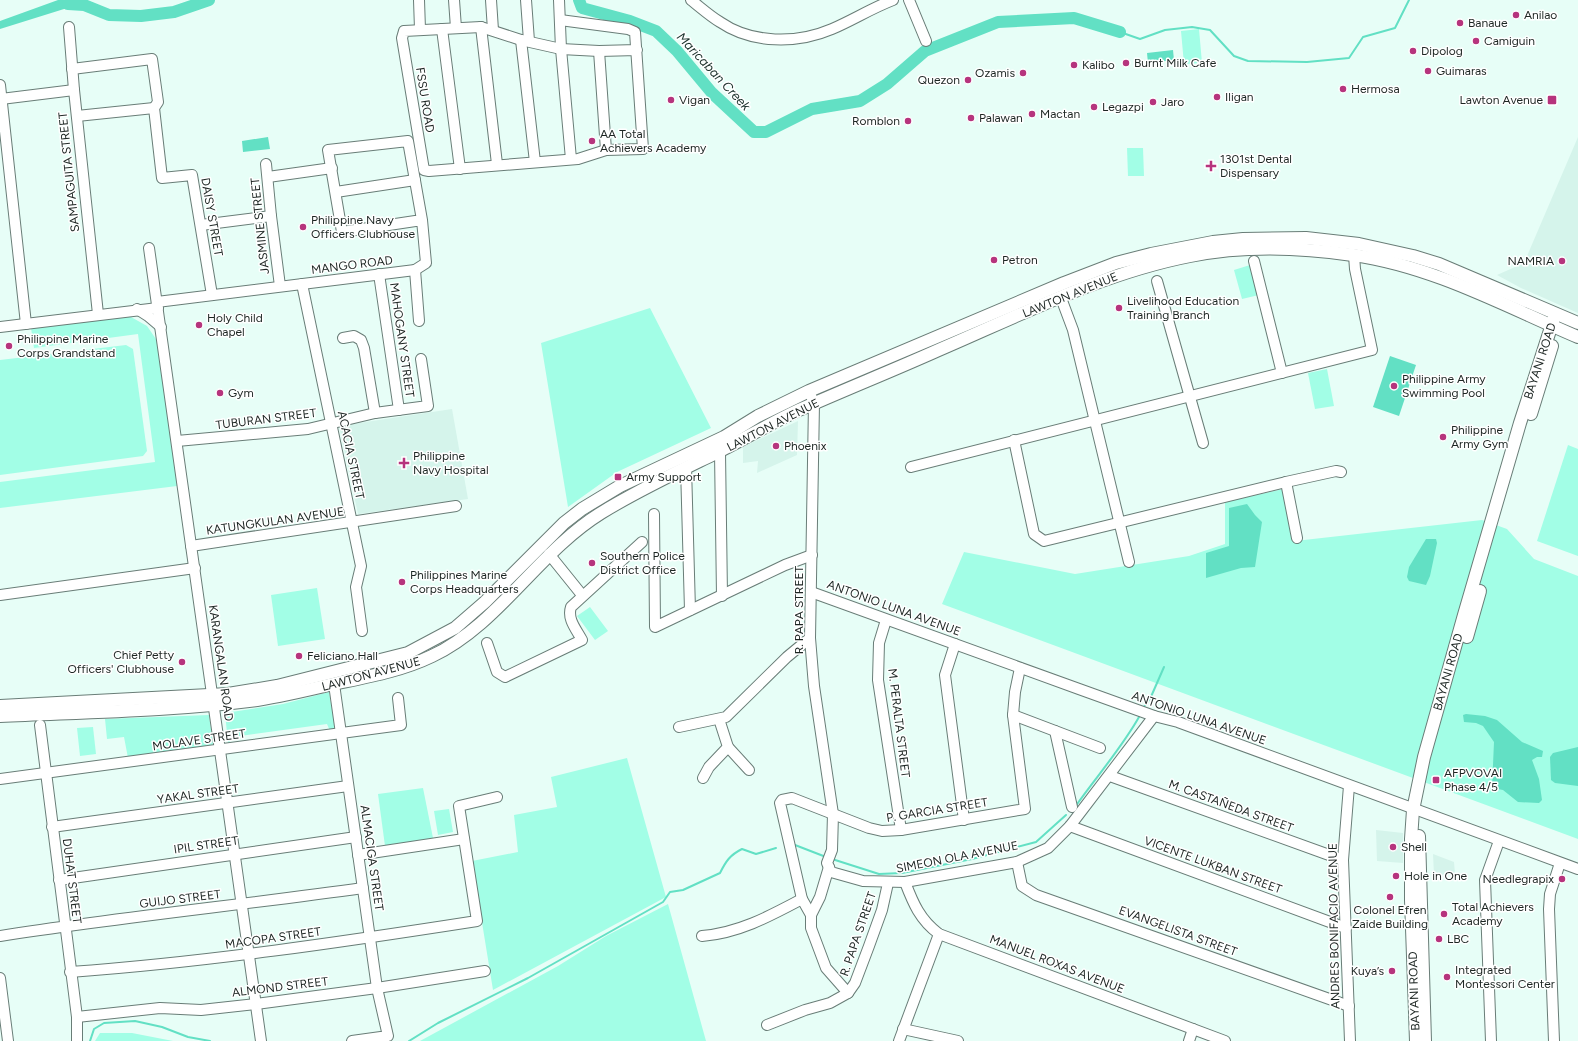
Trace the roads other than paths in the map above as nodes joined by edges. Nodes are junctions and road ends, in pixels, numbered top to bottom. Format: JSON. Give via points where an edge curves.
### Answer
{"nodes":[{"id":1,"x":419,"y":0,"type":"edge"},
{"id":2,"x":454,"y":0,"type":"edge"},
{"id":3,"x":491,"y":0,"type":"edge"},
{"id":4,"x":526,"y":0,"type":"edge"},
{"id":5,"x":559,"y":0,"type":"edge"},
{"id":6,"x":691,"y":0,"type":"edge"},
{"id":7,"x":893,"y":0,"type":"edge"},
{"id":8,"x":909,"y":0,"type":"edge"},
{"id":9,"x":560,"y":20,"type":"junction"},
{"id":10,"x":69,"y":27,"type":"dead end"},
{"id":11,"x":456,"y":28,"type":"junction"},
{"id":12,"x":481,"y":28,"type":"junction"},
{"id":13,"x":420,"y":29,"type":"junction"},
{"id":14,"x":442,"y":29,"type":"junction"},
{"id":15,"x":493,"y":30,"type":"junction"},
{"id":16,"x":525,"y":40,"type":"junction"},
{"id":17,"x":926,"y":41,"type":"dead end"},
{"id":18,"x":561,"y":49,"type":"junction"},
{"id":19,"x":637,"y":50,"type":"junction"},
{"id":20,"x":599,"y":51,"type":"junction"},
{"id":21,"x":72,"y":69,"type":"junction"},
{"id":22,"x":0,"y":85,"type":"edge"},
{"id":23,"x":74,"y":90,"type":"junction"},
{"id":24,"x":1,"y":99,"type":"junction"},
{"id":25,"x":154,"y":108,"type":"junction"},
{"id":26,"x":76,"y":116,"type":"junction"},
{"id":27,"x":606,"y":150,"type":"junction"},
{"id":28,"x":571,"y":159,"type":"junction"},
{"id":29,"x":534,"y":162,"type":"junction"},
{"id":30,"x":266,"y":164,"type":"dead end"},
{"id":31,"x":497,"y":164,"type":"junction"},
{"id":32,"x":332,"y":168,"type":"junction"},
{"id":33,"x":460,"y":168,"type":"junction"},
{"id":34,"x":268,"y":177,"type":"junction"},
{"id":35,"x":415,"y":180,"type":"junction"},
{"id":36,"x":336,"y":192,"type":"junction"},
{"id":37,"x":271,"y":216,"type":"junction"},
{"id":38,"x":422,"y":220,"type":"junction"},
{"id":39,"x":201,"y":225,"type":"junction"},
{"id":40,"x":150,"y":248,"type":"dead end"},
{"id":41,"x":1354,"y":255,"type":"junction"},
{"id":42,"x":1254,"y":261,"type":"dead end"},
{"id":43,"x":415,"y":270,"type":"junction"},
{"id":44,"x":379,"y":274,"type":"junction"},
{"id":45,"x":1157,"y":281,"type":"dead end"},
{"id":46,"x":302,"y":284,"type":"junction"},
{"id":47,"x":280,"y":286,"type":"junction"},
{"id":48,"x":212,"y":294,"type":"junction"},
{"id":49,"x":1061,"y":298,"type":"junction"},
{"id":50,"x":158,"y":305,"type":"junction"},
{"id":51,"x":137,"y":309,"type":"junction"},
{"id":52,"x":98,"y":314,"type":"junction"},
{"id":53,"x":1534,"y":317,"type":"junction"},
{"id":54,"x":419,"y":321,"type":"dead end"},
{"id":55,"x":1557,"y":321,"type":"junction"},
{"id":56,"x":1578,"y":323,"type":"edge"},
{"id":57,"x":26,"y":324,"type":"junction"},
{"id":58,"x":0,"y":327,"type":"edge"},
{"id":59,"x":161,"y":327,"type":"junction"},
{"id":60,"x":1578,"y":337,"type":"edge"},
{"id":61,"x":343,"y":338,"type":"dead end"},
{"id":62,"x":1546,"y":351,"type":"junction"},
{"id":63,"x":421,"y":360,"type":"dead end"},
{"id":64,"x":1282,"y":373,"type":"junction"},
{"id":65,"x":809,"y":391,"type":"junction"},
{"id":66,"x":1189,"y":396,"type":"junction"},
{"id":67,"x":814,"y":403,"type":"junction"},
{"id":68,"x":399,"y":410,"type":"junction"},
{"id":69,"x":375,"y":414,"type":"junction"},
{"id":70,"x":1095,"y":421,"type":"junction"},
{"id":71,"x":331,"y":423,"type":"junction"},
{"id":72,"x":1014,"y":440,"type":"junction"},
{"id":73,"x":177,"y":441,"type":"junction"},
{"id":74,"x":1202,"y":443,"type":"dead end"},
{"id":75,"x":720,"y":452,"type":"junction"},
{"id":76,"x":686,"y":467,"type":"junction"},
{"id":77,"x":911,"y":467,"type":"dead end"},
{"id":78,"x":1340,"y":472,"type":"dead end"},
{"id":79,"x":1286,"y":482,"type":"junction"},
{"id":80,"x":456,"y":506,"type":"dead end"},
{"id":81,"x":654,"y":514,"type":"dead end"},
{"id":82,"x":352,"y":522,"type":"junction"},
{"id":83,"x":1119,"y":522,"type":"junction"},
{"id":84,"x":1297,"y":538,"type":"dead end"},
{"id":85,"x":642,"y":542,"type":"dead end"},
{"id":86,"x":192,"y":546,"type":"junction"},
{"id":87,"x":549,"y":554,"type":"junction"},
{"id":88,"x":812,"y":555,"type":"junction"},
{"id":89,"x":1129,"y":562,"type":"dead end"},
{"id":90,"x":195,"y":568,"type":"junction"},
{"id":91,"x":810,"y":592,"type":"junction"},
{"id":92,"x":0,"y":595,"type":"edge"},
{"id":93,"x":582,"y":595,"type":"junction"},
{"id":94,"x":722,"y":596,"type":"junction"},
{"id":95,"x":690,"y":610,"type":"junction"},
{"id":96,"x":886,"y":620,"type":"junction"},
{"id":97,"x":362,"y":631,"type":"dead end"},
{"id":98,"x":810,"y":638,"type":"junction"},
{"id":99,"x":487,"y":642,"type":"dead end"},
{"id":100,"x":955,"y":644,"type":"junction"},
{"id":101,"x":1020,"y":668,"type":"junction"},
{"id":102,"x":334,"y":684,"type":"junction"},
{"id":103,"x":398,"y":698,"type":"dead end"},
{"id":104,"x":212,"y":700,"type":"junction"},
{"id":105,"x":0,"y":706,"type":"edge"},
{"id":106,"x":1013,"y":715,"type":"junction"},
{"id":107,"x":0,"y":716,"type":"edge"},
{"id":108,"x":1154,"y":716,"type":"junction"},
{"id":109,"x":719,"y":719,"type":"junction"},
{"id":110,"x":40,"y":725,"type":"dead end"},
{"id":111,"x":679,"y":727,"type":"dead end"},
{"id":112,"x":1055,"y":731,"type":"junction"},
{"id":113,"x":341,"y":734,"type":"junction"},
{"id":114,"x":728,"y":747,"type":"junction"},
{"id":115,"x":1100,"y":748,"type":"dead end"},
{"id":116,"x":219,"y":750,"type":"junction"},
{"id":117,"x":749,"y":770,"type":"dead end"},
{"id":118,"x":46,"y":774,"type":"junction"},
{"id":119,"x":1110,"y":776,"type":"junction"},
{"id":120,"x":703,"y":778,"type":"dead end"},
{"id":121,"x":0,"y":779,"type":"edge"},
{"id":122,"x":348,"y":786,"type":"junction"},
{"id":123,"x":1349,"y":786,"type":"junction"},
{"id":124,"x":497,"y":797,"type":"dead end"},
{"id":125,"x":227,"y":803,"type":"junction"},
{"id":126,"x":1072,"y":808,"type":"dead end"},
{"id":127,"x":1417,"y":811,"type":"junction"},
{"id":128,"x":833,"y":814,"type":"junction"},
{"id":129,"x":964,"y":820,"type":"junction"},
{"id":130,"x":1070,"y":826,"type":"junction"},
{"id":131,"x":52,"y":827,"type":"junction"},
{"id":132,"x":901,"y":830,"type":"junction"},
{"id":133,"x":356,"y":837,"type":"junction"},
{"id":134,"x":464,"y":839,"type":"junction"},
{"id":135,"x":1499,"y":841,"type":"junction"},
{"id":136,"x":234,"y":854,"type":"junction"},
{"id":137,"x":358,"y":855,"type":"junction"},
{"id":138,"x":1343,"y":860,"type":"junction"},
{"id":139,"x":1016,"y":862,"type":"junction"},
{"id":140,"x":1560,"y":863,"type":"junction"},
{"id":141,"x":828,"y":865,"type":"junction"},
{"id":142,"x":1578,"y":869,"type":"edge"},
{"id":143,"x":60,"y":880,"type":"junction"},
{"id":144,"x":905,"y":882,"type":"junction"},
{"id":145,"x":888,"y":883,"type":"junction"},
{"id":146,"x":363,"y":888,"type":"junction"},
{"id":147,"x":802,"y":899,"type":"junction"},
{"id":148,"x":241,"y":905,"type":"junction"},
{"id":149,"x":811,"y":915,"type":"junction"},
{"id":150,"x":65,"y":926,"type":"junction"},
{"id":151,"x":1346,"y":928,"type":"junction"},
{"id":152,"x":939,"y":934,"type":"junction"},
{"id":153,"x":0,"y":936,"type":"edge"},
{"id":154,"x":702,"y":936,"type":"dead end"},
{"id":155,"x":370,"y":938,"type":"junction"},
{"id":156,"x":248,"y":955,"type":"junction"},
{"id":157,"x":485,"y":971,"type":"dead end"},
{"id":158,"x":70,"y":972,"type":"junction"},
{"id":159,"x":0,"y":978,"type":"edge"},
{"id":160,"x":377,"y":988,"type":"junction"},
{"id":161,"x":848,"y":993,"type":"junction"},
{"id":162,"x":256,"y":1004,"type":"junction"},
{"id":163,"x":1349,"y":1006,"type":"junction"},
{"id":164,"x":77,"y":1017,"type":"junction"},
{"id":165,"x":767,"y":1024,"type":"dead end"},
{"id":166,"x":903,"y":1029,"type":"junction"},
{"id":167,"x":1193,"y":1029,"type":"junction"},
{"id":168,"x":8,"y":1041,"type":"edge"},
{"id":169,"x":77,"y":1041,"type":"edge"},
{"id":170,"x":260,"y":1041,"type":"edge"},
{"id":171,"x":352,"y":1041,"type":"edge"},
{"id":172,"x":899,"y":1041,"type":"edge"},
{"id":173,"x":958,"y":1041,"type":"edge"},
{"id":174,"x":1189,"y":1041,"type":"edge"},
{"id":175,"x":1225,"y":1041,"type":"edge"},
{"id":176,"x":1350,"y":1041,"type":"edge"},
{"id":177,"x":1416,"y":1041,"type":"edge"},
{"id":178,"x":1425,"y":1041,"type":"edge"},
{"id":179,"x":1491,"y":1041,"type":"edge"},
{"id":180,"x":1554,"y":1041,"type":"edge"}],
"edges":[{"from":1,"to":13,"type":"street"},
{"from":2,"to":11,"type":"street"},
{"from":3,"to":15,"type":"street"},
{"from":4,"to":16,"type":"street"},
{"from":5,"to":9,"type":"street"},
{"from":6,"to":7,"type":"street","via":[[721,23],[745,34],[781,40],[831,30]]},
{"from":8,"to":17,"type":"street"},
{"from":9,"to":18,"type":"street"},
{"from":9,"to":19,"type":"street","via":[[633,31]]},
{"from":10,"to":21,"type":"street","name":"SAMPAGUITA STREET"},
{"from":11,"to":12,"type":"street"},
{"from":11,"to":14,"type":"street"},
{"from":12,"to":15,"type":"street"},
{"from":12,"to":31,"type":"street"},
{"from":13,"to":14,"type":"street"},
{"from":13,"to":33,"type":"street","name":"FSSU ROAD","via":[[408,30],[403,33],[402,38],[423,168],[426,171]]},
{"from":14,"to":33,"type":"street"},
{"from":15,"to":16,"type":"street"},
{"from":16,"to":18,"type":"street"},
{"from":16,"to":29,"type":"street"},
{"from":18,"to":20,"type":"street"},
{"from":18,"to":28,"type":"street"},
{"from":19,"to":20,"type":"street"},
{"from":19,"to":27,"type":"street","via":[[643,149]]},
{"from":20,"to":27,"type":"street"},
{"from":21,"to":23,"type":"street","name":"SAMPAGUITA STREET"},
{"from":21,"to":25,"type":"street","name":"DAISY STREET","via":[[152,60],[158,102]]},
{"from":22,"to":24,"type":"street"},
{"from":23,"to":24,"type":"street"},
{"from":23,"to":26,"type":"street","name":"SAMPAGUITA STREET"},
{"from":24,"to":57,"type":"street"},
{"from":25,"to":26,"type":"street"},
{"from":25,"to":39,"type":"street","name":"DAISY STREET","via":[[162,178],[192,175]]},
{"from":26,"to":52,"type":"street","name":"SAMPAGUITA STREET"},
{"from":27,"to":28,"type":"street"},
{"from":28,"to":29,"type":"street"},
{"from":29,"to":31,"type":"street"},
{"from":30,"to":34,"type":"street","name":"JASMINE STREET"},
{"from":31,"to":33,"type":"street"},
{"from":32,"to":34,"type":"street"},
{"from":32,"to":35,"type":"street","via":[[328,150],[408,141]]},
{"from":32,"to":36,"type":"street"},
{"from":34,"to":37,"type":"street","name":"JASMINE STREET"},
{"from":35,"to":36,"type":"street"},
{"from":35,"to":38,"type":"street"},
{"from":36,"to":38,"type":"street","via":[[342,232]]},
{"from":37,"to":39,"type":"street"},
{"from":37,"to":47,"type":"street","name":"JASMINE STREET"},
{"from":38,"to":43,"type":"street","via":[[426,263]]},
{"from":39,"to":48,"type":"street","name":"DAISY STREET"},
{"from":40,"to":50,"type":"street","name":"KARANGALAN ROAD"},
{"from":41,"to":49,"type":"main road","name":"LAWTON AVENUE","via":[[1268,248],[1211,252],[1120,274]]},
{"from":41,"to":53,"type":"main road","name":"LAWTON AVENUE","via":[[1439,276]]},
{"from":41,"to":64,"type":"street","via":[[1372,350]]},
{"from":42,"to":64,"type":"street"},
{"from":43,"to":44,"type":"street","name":"MANGO ROAD"},
{"from":43,"to":54,"type":"street"},
{"from":44,"to":46,"type":"street","name":"MANGO ROAD"},
{"from":44,"to":68,"type":"street","name":"MAHOGANY STREET"},
{"from":45,"to":66,"type":"street"},
{"from":46,"to":47,"type":"street","name":"MANGO ROAD"},
{"from":46,"to":71,"type":"street","name":"ACACIA STREET"},
{"from":47,"to":48,"type":"street","name":"MANGO ROAD"},
{"from":48,"to":50,"type":"street","name":"MANGO ROAD"},
{"from":49,"to":67,"type":"main road","name":"LAWTON AVENUE"},
{"from":49,"to":70,"type":"street","via":[[1073,330]]},
{"from":50,"to":51,"type":"street","name":"MANGO ROAD"},
{"from":50,"to":59,"type":"street","name":"KARANGALAN ROAD"},
{"from":51,"to":52,"type":"street","name":"MANGO ROAD"},
{"from":51,"to":59,"type":"street"},
{"from":52,"to":57,"type":"street","name":"MANGO ROAD"},
{"from":53,"to":55,"type":"main road","name":"LAWTON AVENUE"},
{"from":53,"to":62,"type":"main road"},
{"from":55,"to":56,"type":"main road","name":"LAWTON AVENUE"},
{"from":55,"to":60,"type":"main road","name":"LAWTON AVENUE"},
{"from":55,"to":62,"type":"main road","name":"BAYANI ROAD"},
{"from":55,"to":65,"type":"main road","name":"LAWTON AVENUE","via":[[1460,272],[1407,255],[1359,244],[1306,238],[1220,241],[1116,263]]},
{"from":57,"to":58,"type":"street","name":"MANGO ROAD"},
{"from":59,"to":73,"type":"street","name":"KARANGALAN ROAD"},
{"from":60,"to":62,"type":"main road","via":[[1564,340]]},
{"from":61,"to":69,"type":"street","via":[[354,336],[361,340]]},
{"from":62,"to":127,"type":"main road","name":"BAYANI ROAD","via":[[1424,757]]},
{"from":63,"to":68,"type":"street","name":"TUBURAN STREET","via":[[428,406]]},
{"from":64,"to":66,"type":"street"},
{"from":65,"to":67,"type":"street"},
{"from":65,"to":104,"type":"main road","name":"LAWTON AVENUE","via":[[758,416],[724,437],[620,486],[582,509],[467,618],[432,642],[408,653],[292,683],[228,694]]},
{"from":66,"to":70,"type":"street"},
{"from":66,"to":74,"type":"street"},
{"from":67,"to":75,"type":"main road","name":"LAWTON AVENUE"},
{"from":67,"to":88,"type":"street","name":"R. PAPA STREET"},
{"from":68,"to":69,"type":"street","name":"TUBURAN STREET"},
{"from":69,"to":71,"type":"street","name":"TUBURAN STREET"},
{"from":70,"to":72,"type":"street"},
{"from":70,"to":83,"type":"street"},
{"from":71,"to":73,"type":"street","name":"TUBURAN STREET","via":[[308,429]]},
{"from":71,"to":82,"type":"street","name":"ACACIA STREET"},
{"from":72,"to":77,"type":"street"},
{"from":72,"to":83,"type":"street","via":[[1034,534],[1039,539],[1044,541]]},
{"from":73,"to":86,"type":"street","name":"KARANGALAN ROAD"},
{"from":75,"to":76,"type":"main road","name":"LAWTON AVENUE"},
{"from":75,"to":94,"type":"street"},
{"from":76,"to":87,"type":"main road","name":"LAWTON AVENUE","via":[[604,511],[568,536]]},
{"from":76,"to":95,"type":"street"},
{"from":78,"to":79,"type":"street"},
{"from":79,"to":83,"type":"street"},
{"from":79,"to":84,"type":"street"},
{"from":80,"to":82,"type":"street","name":"KATUNGKULAN AVENUE"},
{"from":81,"to":95,"type":"street","via":[[655,627]]},
{"from":82,"to":86,"type":"street","name":"KATUNGKULAN AVENUE"},
{"from":82,"to":97,"type":"street","name":"ACACIA STREET","via":[[361,566],[356,587]]},
{"from":83,"to":89,"type":"street"},
{"from":85,"to":93,"type":"street"},
{"from":86,"to":90,"type":"street","name":"KARANGALAN ROAD"},
{"from":87,"to":93,"type":"street"},
{"from":87,"to":102,"type":"main road","name":"LAWTON AVENUE","via":[[494,611],[446,649],[412,664]]},
{"from":88,"to":91,"type":"street","name":"R. PAPA STREET"},
{"from":88,"to":94,"type":"street","via":[[785,565]]},
{"from":90,"to":92,"type":"street"},
{"from":90,"to":104,"type":"street","name":"KARANGALAN ROAD"},
{"from":91,"to":96,"type":"street","name":"ANTONIO LUNA AVENUE"},
{"from":91,"to":98,"type":"street","name":"R. PAPA STREET"},
{"from":93,"to":99,"type":"street","via":[[569,612],[571,622],[582,640],[505,677],[497,672]]},
{"from":94,"to":95,"type":"street"},
{"from":96,"to":100,"type":"street","name":"ANTONIO LUNA AVENUE"},
{"from":96,"to":132,"type":"street","name":"M. PERALTA STREET","via":[[879,643],[878,680]]},
{"from":98,"to":109,"type":"street","via":[[726,717]]},
{"from":98,"to":128,"type":"street","name":"R. PAPA STREET","via":[[814,686]]},
{"from":100,"to":101,"type":"street","name":"ANTONIO LUNA AVENUE"},
{"from":100,"to":129,"type":"street","via":[[945,675]]},
{"from":101,"to":106,"type":"street","name":"P. GARCIA STREET"},
{"from":101,"to":108,"type":"street","name":"ANTONIO LUNA AVENUE"},
{"from":102,"to":104,"type":"main road","name":"LAWTON AVENUE","via":[[279,696]]},
{"from":102,"to":113,"type":"street","name":"ALMACIGA STREET"},
{"from":103,"to":113,"type":"street","name":"MOLAVE STREET","via":[[401,726]]},
{"from":104,"to":105,"type":"main road","name":"LAWTON AVENUE"},
{"from":104,"to":107,"type":"main road","name":"LAWTON AVENUE"},
{"from":104,"to":116,"type":"street","name":"KARANGALAN ROAD"},
{"from":106,"to":112,"type":"street"},
{"from":106,"to":129,"type":"street","name":"P. GARCIA STREET","via":[[1025,809]]},
{"from":108,"to":119,"type":"street","name":"SIMEON OLA AVENUE"},
{"from":108,"to":123,"type":"street","name":"ANTONIO LUNA AVENUE","via":[[1178,722]]},
{"from":109,"to":111,"type":"street"},
{"from":109,"to":114,"type":"street"},
{"from":110,"to":118,"type":"street","name":"DUHAT STREET"},
{"from":112,"to":115,"type":"street"},
{"from":112,"to":126,"type":"street"},
{"from":113,"to":116,"type":"street","name":"MOLAVE STREET"},
{"from":113,"to":122,"type":"street","name":"ALMACIGA STREET"},
{"from":114,"to":117,"type":"street"},
{"from":114,"to":120,"type":"street","via":[[709,767]]},
{"from":116,"to":118,"type":"street","name":"MOLAVE STREET"},
{"from":116,"to":125,"type":"street","name":"KARANGALAN ROAD"},
{"from":118,"to":121,"type":"street","name":"MOLAVE STREET"},
{"from":118,"to":131,"type":"street","name":"DUHAT STREET"},
{"from":119,"to":130,"type":"street","name":"SIMEON OLA AVENUE"},
{"from":119,"to":138,"type":"street","name":"M. CASTAÑEDA STREET"},
{"from":122,"to":125,"type":"street","name":"YAKAL STREET"},
{"from":122,"to":133,"type":"street","name":"ALMACIGA STREET"},
{"from":123,"to":127,"type":"street","name":"ANTONIO LUNA AVENUE"},
{"from":123,"to":138,"type":"street","name":"ANDRES BONIFACIO AVENUE"},
{"from":124,"to":134,"type":"street","via":[[459,806]]},
{"from":125,"to":131,"type":"street","name":"YAKAL STREET"},
{"from":125,"to":136,"type":"street","name":"KARANGALAN ROAD"},
{"from":127,"to":135,"type":"street","name":"ANTONIO LUNA AVENUE"},
{"from":127,"to":177,"type":"main road","name":"BAYANI ROAD","via":[[1410,839]]},
{"from":127,"to":178,"type":"main road","name":"BAYANI ROAD"},
{"from":128,"to":132,"type":"street","name":"P. GARCIA STREET","via":[[882,831]]},
{"from":128,"to":141,"type":"street","name":"R. PAPA STREET","via":[[832,850]]},
{"from":128,"to":147,"type":"street","name":"P. GARCIA STREET","via":[[792,798],[780,803]]},
{"from":129,"to":132,"type":"street","name":"P. GARCIA STREET"},
{"from":130,"to":139,"type":"street","name":"SIMEON OLA AVENUE","via":[[1048,848]]},
{"from":130,"to":151,"type":"street","name":"VICENTE LUKBAN STREET"},
{"from":131,"to":143,"type":"street","name":"DUHAT STREET"},
{"from":133,"to":136,"type":"street","name":"IPIL STREET"},
{"from":133,"to":137,"type":"street","name":"ALMACIGA STREET"},
{"from":134,"to":137,"type":"street"},
{"from":134,"to":155,"type":"street","name":"MACOPA STREET","via":[[477,921]]},
{"from":135,"to":140,"type":"street","name":"ANTONIO LUNA AVENUE"},
{"from":135,"to":179,"type":"street","via":[[1485,880]]},
{"from":136,"to":143,"type":"street","name":"IPIL STREET"},
{"from":136,"to":148,"type":"street","name":"KARANGALAN ROAD"},
{"from":137,"to":146,"type":"street","name":"ALMACIGA STREET"},
{"from":138,"to":151,"type":"street","name":"ANDRES BONIFACIO AVENUE"},
{"from":139,"to":144,"type":"street","name":"SIMEON OLA AVENUE"},
{"from":139,"to":163,"type":"street","name":"EVANGELISTA STREET","via":[[1022,886],[1036,895]]},
{"from":140,"to":142,"type":"street","name":"ANTONIO LUNA AVENUE"},
{"from":140,"to":180,"type":"street","via":[[1550,894],[1549,909]]},
{"from":141,"to":145,"type":"street","name":"SIMEON OLA AVENUE","via":[[831,872],[851,878]]},
{"from":141,"to":149,"type":"street","name":"R. PAPA STREET","via":[[820,897]]},
{"from":143,"to":150,"type":"street","name":"DUHAT STREET"},
{"from":144,"to":145,"type":"street","name":"SIMEON OLA AVENUE"},
{"from":144,"to":152,"type":"street","name":"MANUEL ROXAS AVENUE","via":[[916,912]]},
{"from":145,"to":161,"type":"street","name":"R. PAPA STREET","via":[[882,910],[869,946],[855,983]]},
{"from":146,"to":148,"type":"street","name":"GUIJO STREET"},
{"from":146,"to":155,"type":"street","name":"ALMACIGA STREET"},
{"from":147,"to":149,"type":"street","name":"P. GARCIA STREET"},
{"from":147,"to":154,"type":"street","via":[[756,922],[722,935]]},
{"from":148,"to":150,"type":"street","name":"GUIJO STREET"},
{"from":148,"to":156,"type":"street","name":"KARANGALAN ROAD"},
{"from":149,"to":161,"type":"street","name":"P. GARCIA STREET","via":[[811,928],[826,968]]},
{"from":150,"to":153,"type":"street","name":"GUIJO STREET"},
{"from":150,"to":158,"type":"street","name":"DUHAT STREET"},
{"from":151,"to":163,"type":"street","name":"ANDRES BONIFACIO AVENUE"},
{"from":152,"to":166,"type":"street"},
{"from":152,"to":167,"type":"street","name":"MANUEL ROXAS AVENUE"},
{"from":155,"to":156,"type":"street","name":"MACOPA STREET"},
{"from":155,"to":160,"type":"street","name":"ALMACIGA STREET"},
{"from":156,"to":158,"type":"street","name":"MACOPA STREET"},
{"from":156,"to":162,"type":"street","name":"KARANGALAN ROAD"},
{"from":157,"to":160,"type":"street","name":"ALMOND STREET"},
{"from":158,"to":164,"type":"street","name":"DUHAT STREET"},
{"from":159,"to":168,"type":"street"},
{"from":160,"to":162,"type":"street","name":"ALMOND STREET"},
{"from":160,"to":171,"type":"street","name":"ALMACIGA STREET","via":[[388,1036]]},
{"from":161,"to":165,"type":"street","via":[[830,1003]]},
{"from":162,"to":164,"type":"street","name":"ALMOND STREET","via":[[202,1010],[160,1008]]},
{"from":162,"to":170,"type":"street","name":"KARANGALAN ROAD"},
{"from":163,"to":176,"type":"street","name":"ANDRES BONIFACIO AVENUE"},
{"from":164,"to":169,"type":"street","name":"DUHAT STREET"},
{"from":166,"to":172,"type":"street"},
{"from":166,"to":173,"type":"street"},
{"from":167,"to":174,"type":"street"},
{"from":167,"to":175,"type":"street","name":"MANUEL ROXAS AVENUE"}]}
